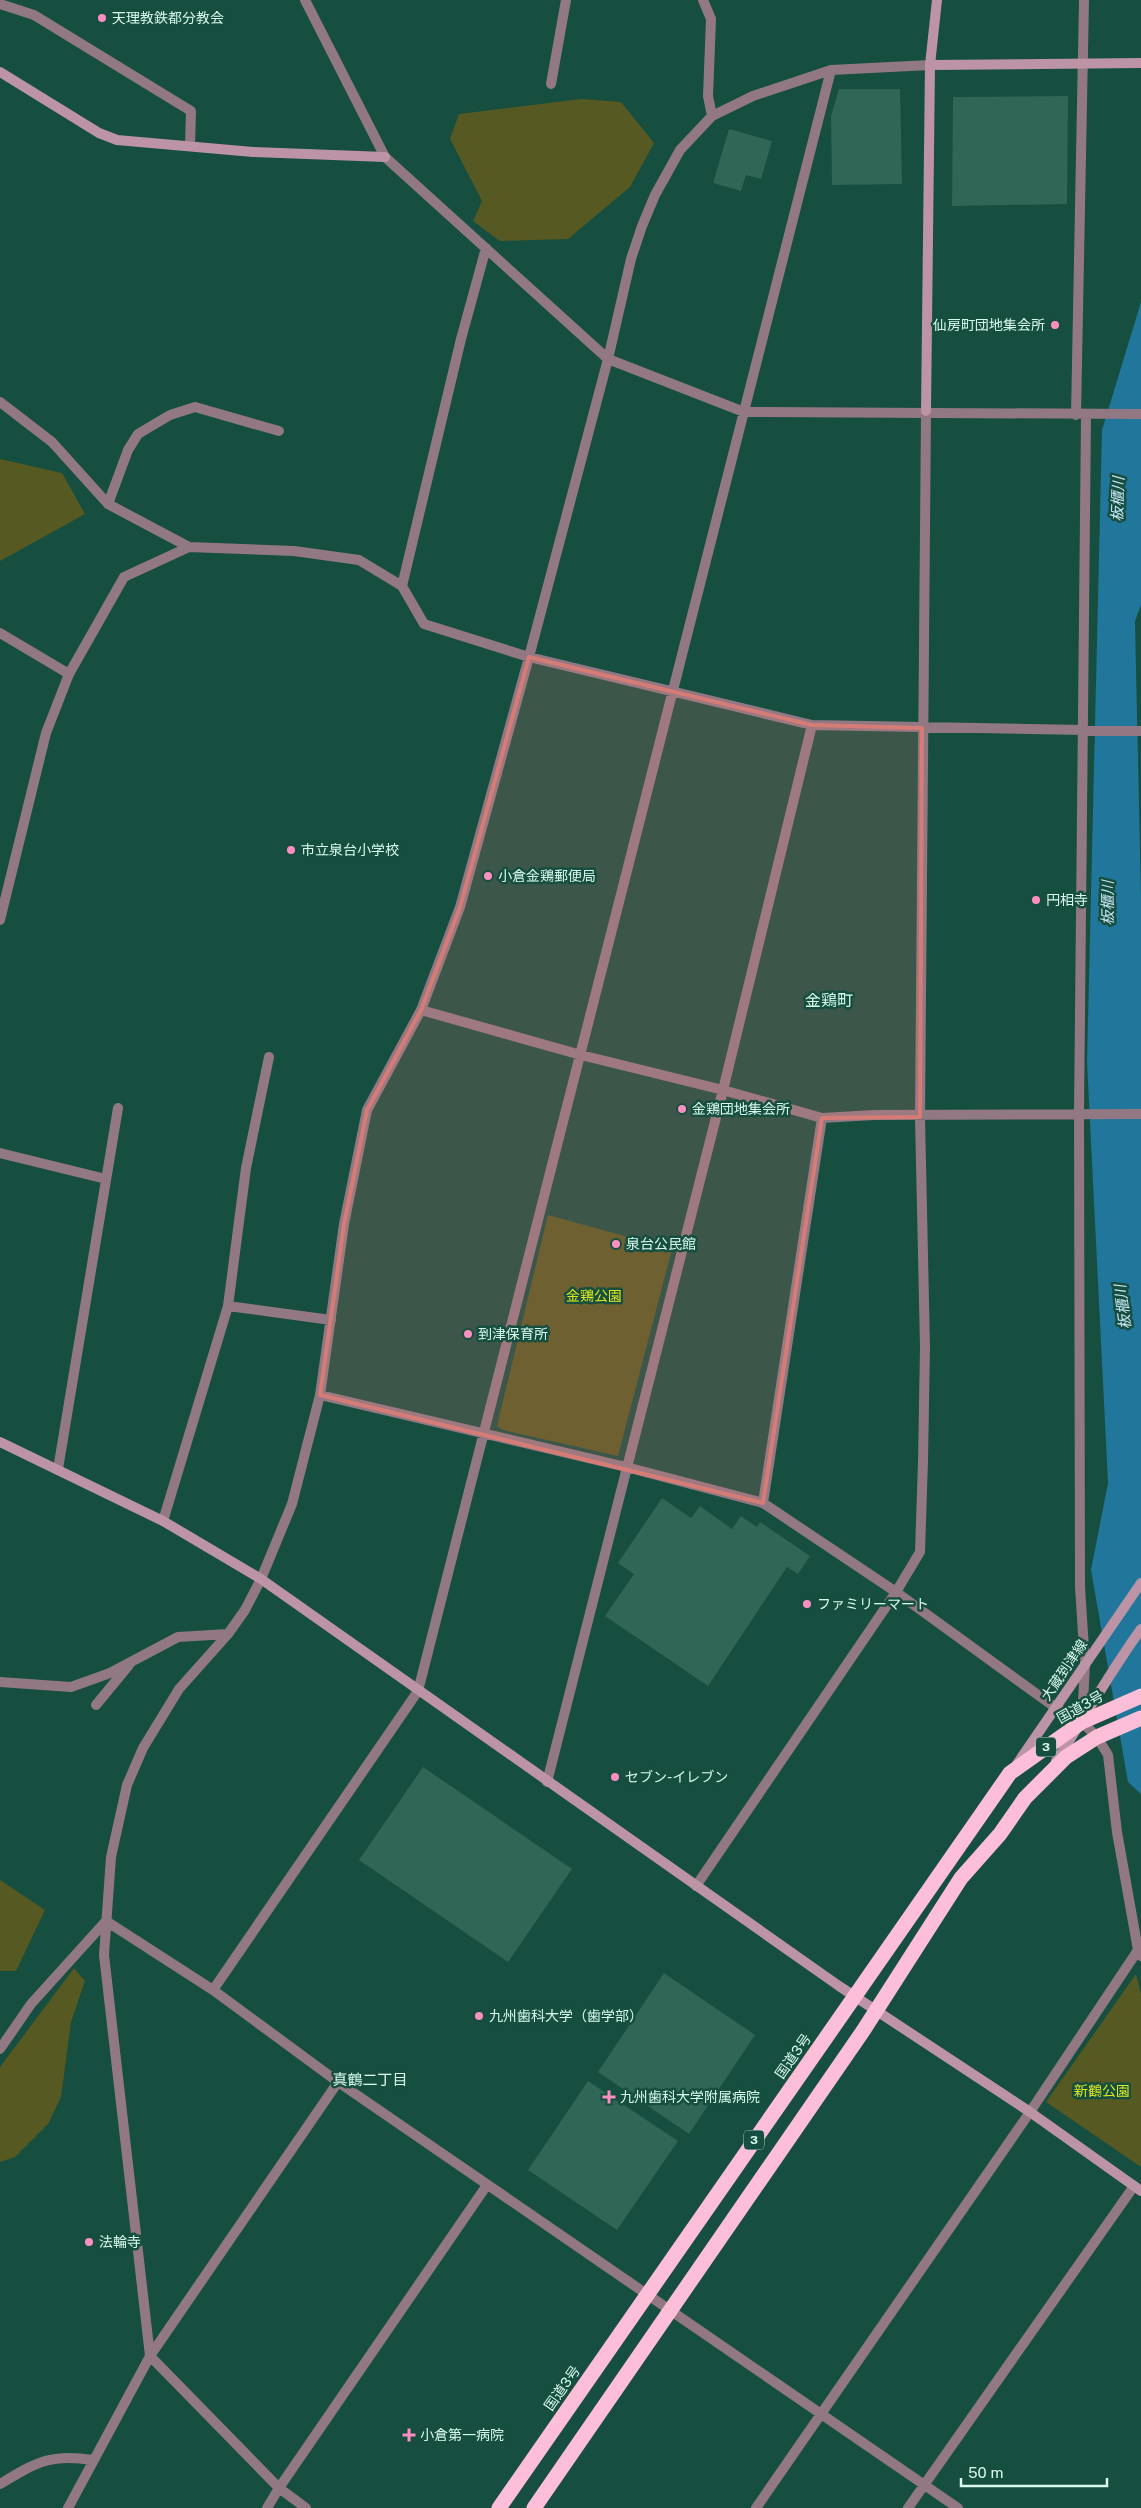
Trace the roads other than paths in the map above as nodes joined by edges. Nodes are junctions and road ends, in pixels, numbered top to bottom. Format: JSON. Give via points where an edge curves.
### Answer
{"nodes":[{"id":1,"x":305,"y":0,"type":"edge"},
{"id":2,"x":566,"y":0,"type":"edge"},
{"id":3,"x":703,"y":0,"type":"edge"},
{"id":4,"x":937,"y":0,"type":"edge"},
{"id":5,"x":1084,"y":0,"type":"edge"},
{"id":6,"x":0,"y":4,"type":"edge"},
{"id":7,"x":1084,"y":62,"type":"junction"},
{"id":8,"x":1141,"y":63,"type":"edge"},
{"id":9,"x":930,"y":65,"type":"junction"},
{"id":10,"x":831,"y":70,"type":"junction"},
{"id":11,"x":0,"y":72,"type":"edge"},
{"id":12,"x":551,"y":84,"type":"dead end"},
{"id":13,"x":712,"y":116,"type":"junction"},
{"id":14,"x":190,"y":146,"type":"junction"},
{"id":15,"x":385,"y":157,"type":"junction"},
{"id":16,"x":486,"y":248,"type":"junction"},
{"id":17,"x":608,"y":359,"type":"junction"},
{"id":18,"x":0,"y":402,"type":"edge"},
{"id":19,"x":926,"y":411,"type":"junction"},
{"id":20,"x":744,"y":412,"type":"junction"},
{"id":21,"x":1141,"y":414,"type":"edge"},
{"id":22,"x":1081,"y":415,"type":"junction"},
{"id":23,"x":279,"y":432,"type":"dead end"},
{"id":24,"x":108,"y":504,"type":"junction"},
{"id":25,"x":189,"y":547,"type":"junction"},
{"id":26,"x":402,"y":586,"type":"junction"},
{"id":27,"x":0,"y":632,"type":"edge"},
{"id":28,"x":529,"y":657,"type":"junction"},
{"id":29,"x":69,"y":674,"type":"junction"},
{"id":30,"x":673,"y":692,"type":"junction"},
{"id":31,"x":812,"y":725,"type":"junction"},
{"id":32,"x":922,"y":728,"type":"junction"},
{"id":33,"x":1141,"y":731,"type":"edge"},
{"id":34,"x":1084,"y":732,"type":"junction"},
{"id":35,"x":2,"y":902,"type":"edge"},
{"id":36,"x":0,"y":920,"type":"edge"},
{"id":37,"x":420,"y":1010,"type":"junction"},
{"id":38,"x":581,"y":1055,"type":"junction"},
{"id":39,"x":269,"y":1057,"type":"dead end"},
{"id":40,"x":723,"y":1090,"type":"junction"},
{"id":41,"x":118,"y":1108,"type":"dead end"},
{"id":42,"x":1079,"y":1113,"type":"junction"},
{"id":43,"x":1141,"y":1114,"type":"edge"},
{"id":44,"x":920,"y":1116,"type":"junction"},
{"id":45,"x":822,"y":1118,"type":"junction"},
{"id":46,"x":0,"y":1154,"type":"edge"},
{"id":47,"x":106,"y":1179,"type":"junction"},
{"id":48,"x":228,"y":1306,"type":"junction"},
{"id":49,"x":331,"y":1320,"type":"junction"},
{"id":50,"x":320,"y":1395,"type":"junction"},
{"id":51,"x":484,"y":1434,"type":"junction"},
{"id":52,"x":0,"y":1442,"type":"edge"},
{"id":53,"x":626,"y":1467,"type":"junction"},
{"id":54,"x":58,"y":1469,"type":"junction"},
{"id":55,"x":764,"y":1503,"type":"junction"},
{"id":56,"x":164,"y":1522,"type":"junction"},
{"id":57,"x":261,"y":1579,"type":"junction"},
{"id":58,"x":1141,"y":1583,"type":"edge"},
{"id":59,"x":896,"y":1592,"type":"junction"},
{"id":60,"x":1141,"y":1629,"type":"edge"},
{"id":61,"x":228,"y":1634,"type":"junction"},
{"id":62,"x":131,"y":1663,"type":"junction"},
{"id":63,"x":1086,"y":1664,"type":"junction"},
{"id":64,"x":0,"y":1682,"type":"edge"},
{"id":65,"x":418,"y":1691,"type":"junction"},
{"id":66,"x":1141,"y":1696,"type":"edge"},
{"id":67,"x":96,"y":1705,"type":"dead end"},
{"id":68,"x":1056,"y":1708,"type":"junction"},
{"id":69,"x":1141,"y":1718,"type":"edge"},
{"id":70,"x":1082,"y":1722,"type":"junction"},
{"id":71,"x":1097,"y":1737,"type":"junction"},
{"id":72,"x":1010,"y":1773,"type":"junction"},
{"id":73,"x":1044,"y":1778,"type":"junction"},
{"id":74,"x":547,"y":1782,"type":"junction"},
{"id":75,"x":696,"y":1886,"type":"junction"},
{"id":76,"x":106,"y":1921,"type":"junction"},
{"id":77,"x":1140,"y":1953,"type":"edge"},
{"id":78,"x":213,"y":1990,"type":"junction"},
{"id":79,"x":854,"y":1994,"type":"junction"},
{"id":80,"x":876,"y":2010,"type":"junction"},
{"id":81,"x":0,"y":2049,"type":"edge"},
{"id":82,"x":338,"y":2082,"type":"junction"},
{"id":83,"x":1030,"y":2112,"type":"junction"},
{"id":84,"x":487,"y":2185,"type":"junction"},
{"id":85,"x":1137,"y":2188,"type":"edge"},
{"id":86,"x":649,"y":2294,"type":"junction"},
{"id":87,"x":670,"y":2310,"type":"junction"},
{"id":88,"x":150,"y":2356,"type":"junction"},
{"id":89,"x":823,"y":2413,"type":"junction"},
{"id":90,"x":92,"y":2460,"type":"junction"},
{"id":91,"x":0,"y":2484,"type":"edge"},
{"id":92,"x":924,"y":2484,"type":"junction"},
{"id":93,"x":278,"y":2488,"type":"junction"},
{"id":94,"x":68,"y":2508,"type":"edge"},
{"id":95,"x":267,"y":2508,"type":"edge"},
{"id":96,"x":306,"y":2508,"type":"edge"},
{"id":97,"x":499,"y":2508,"type":"edge"},
{"id":98,"x":534,"y":2508,"type":"edge"},
{"id":99,"x":756,"y":2508,"type":"edge"},
{"id":100,"x":908,"y":2508,"type":"edge"},
{"id":101,"x":958,"y":2508,"type":"edge"}],
"edges":[{"from":1,"to":15,"type":"street"},
{"from":2,"to":12,"type":"street"},
{"from":3,"to":13,"type":"street","via":[[711,19],[708,96]]},
{"from":4,"to":9,"type":"street"},
{"from":5,"to":7,"type":"street"},
{"from":6,"to":14,"type":"street","via":[[34,15],[191,110]]},
{"from":7,"to":8,"type":"street"},
{"from":7,"to":9,"type":"street"},
{"from":7,"to":22,"type":"street"},
{"from":9,"to":10,"type":"street"},
{"from":9,"to":19,"type":"street"},
{"from":10,"to":13,"type":"street","via":[[753,96]]},
{"from":10,"to":20,"type":"street"},
{"from":11,"to":14,"type":"street","via":[[99,133],[117,140]]},
{"from":13,"to":17,"type":"street","via":[[680,150],[642,226]]},
{"from":14,"to":15,"type":"street"},
{"from":15,"to":16,"type":"street"},
{"from":16,"to":17,"type":"street"},
{"from":16,"to":26,"type":"street"},
{"from":17,"to":20,"type":"street"},
{"from":17,"to":28,"type":"street"},
{"from":18,"to":24,"type":"street","via":[[52,442]]},
{"from":19,"to":20,"type":"street"},
{"from":19,"to":22,"type":"street"},
{"from":19,"to":32,"type":"street"},
{"from":20,"to":30,"type":"street"},
{"from":21,"to":22,"type":"street"},
{"from":22,"to":34,"type":"street"},
{"from":23,"to":24,"type":"street","via":[[195,407],[170,416],[138,434],[128,450]]},
{"from":24,"to":25,"type":"street"},
{"from":25,"to":26,"type":"street","via":[[294,550],[359,560]]},
{"from":25,"to":29,"type":"street","via":[[124,578]]},
{"from":26,"to":28,"type":"street","via":[[424,624]]},
{"from":27,"to":29,"type":"street"},
{"from":28,"to":30,"type":"street"},
{"from":28,"to":37,"type":"street","via":[[460,907]]},
{"from":29,"to":35,"type":"street","via":[[46,733]]},
{"from":30,"to":31,"type":"street"},
{"from":30,"to":38,"type":"street"},
{"from":31,"to":32,"type":"street"},
{"from":31,"to":40,"type":"street"},
{"from":32,"to":34,"type":"street"},
{"from":32,"to":44,"type":"street"},
{"from":33,"to":34,"type":"street"},
{"from":34,"to":42,"type":"street"},
{"from":35,"to":36,"type":"street"},
{"from":37,"to":38,"type":"street"},
{"from":37,"to":49,"type":"street","via":[[366,1110],[344,1224]]},
{"from":38,"to":40,"type":"street"},
{"from":38,"to":51,"type":"street"},
{"from":39,"to":48,"type":"street","via":[[246,1168]]},
{"from":40,"to":45,"type":"street"},
{"from":40,"to":53,"type":"street"},
{"from":41,"to":47,"type":"street"},
{"from":42,"to":43,"type":"street"},
{"from":42,"to":44,"type":"street"},
{"from":42,"to":63,"type":"street","via":[[1080,1577]]},
{"from":44,"to":45,"type":"street"},
{"from":44,"to":59,"type":"street","via":[[925,1346],[920,1552]]},
{"from":45,"to":55,"type":"street"},
{"from":46,"to":47,"type":"street"},
{"from":47,"to":54,"type":"street"},
{"from":48,"to":49,"type":"street"},
{"from":48,"to":56,"type":"street"},
{"from":49,"to":50,"type":"street"},
{"from":50,"to":51,"type":"street"},
{"from":50,"to":57,"type":"street","via":[[292,1504]]},
{"from":51,"to":53,"type":"street"},
{"from":51,"to":65,"type":"street"},
{"from":52,"to":54,"type":"street"},
{"from":53,"to":55,"type":"street"},
{"from":53,"to":74,"type":"street"},
{"from":54,"to":56,"type":"street"},
{"from":55,"to":59,"type":"street"},
{"from":56,"to":57,"type":"street"},
{"from":57,"to":61,"type":"street"},
{"from":57,"to":65,"type":"street"},
{"from":58,"to":63,"type":"street","name":"大蔵到津線"},
{"from":59,"to":68,"type":"street"},
{"from":59,"to":75,"type":"street"},
{"from":60,"to":70,"type":"street","via":[[1114,1666]]},
{"from":61,"to":62,"type":"street","via":[[178,1637]]},
{"from":61,"to":76,"type":"street","via":[[179,1689],[143,1748],[130,1778],[111,1857]]},
{"from":62,"to":64,"type":"street","via":[[71,1687]]},
{"from":62,"to":67,"type":"street"},
{"from":63,"to":68,"type":"street","name":"大蔵到津線"},
{"from":63,"to":70,"type":"street"},
{"from":65,"to":74,"type":"street"},
{"from":65,"to":78,"type":"street"},
{"from":66,"to":70,"type":"highway","name":"国道3号","number":"3"},
{"from":68,"to":70,"type":"street"},
{"from":68,"to":72,"type":"street","name":"大蔵到津線"},
{"from":69,"to":71,"type":"highway","number":"3"},
{"from":70,"to":71,"type":"street"},
{"from":70,"to":72,"type":"highway","name":"国道3号","number":"3"},
{"from":70,"to":73,"type":"street"},
{"from":71,"to":73,"type":"highway","number":"3","via":[[1066,1757]]},
{"from":71,"to":77,"type":"street","via":[[1108,1755],[1117,1832]]},
{"from":72,"to":79,"type":"highway","name":"国道3号","number":"3"},
{"from":73,"to":80,"type":"highway","number":"3","via":[[961,1878]]},
{"from":74,"to":75,"type":"street"},
{"from":75,"to":79,"type":"street"},
{"from":76,"to":78,"type":"street"},
{"from":76,"to":81,"type":"street","via":[[30,2004]]},
{"from":76,"to":88,"type":"street","via":[[104,1955]]},
{"from":77,"to":83,"type":"street"},
{"from":78,"to":82,"type":"street"},
{"from":79,"to":80,"type":"street"},
{"from":79,"to":86,"type":"highway","name":"国道3号","number":"3"},
{"from":80,"to":83,"type":"street"},
{"from":80,"to":87,"type":"highway","number":"3"},
{"from":82,"to":84,"type":"street"},
{"from":82,"to":88,"type":"street"},
{"from":83,"to":85,"type":"street"},
{"from":83,"to":89,"type":"street"},
{"from":84,"to":86,"type":"street"},
{"from":84,"to":93,"type":"street"},
{"from":85,"to":92,"type":"street"},
{"from":86,"to":87,"type":"street"},
{"from":86,"to":97,"type":"highway","name":"国道3号","number":"3"},
{"from":87,"to":89,"type":"street"},
{"from":87,"to":98,"type":"highway","number":"3"},
{"from":88,"to":90,"type":"street"},
{"from":88,"to":93,"type":"street"},
{"from":89,"to":92,"type":"street"},
{"from":89,"to":99,"type":"street"},
{"from":90,"to":91,"type":"street","via":[[70,2456],[36,2462]]},
{"from":90,"to":94,"type":"street"},
{"from":92,"to":100,"type":"street"},
{"from":92,"to":101,"type":"street"},
{"from":93,"to":95,"type":"street"},
{"from":93,"to":96,"type":"street"}]}
